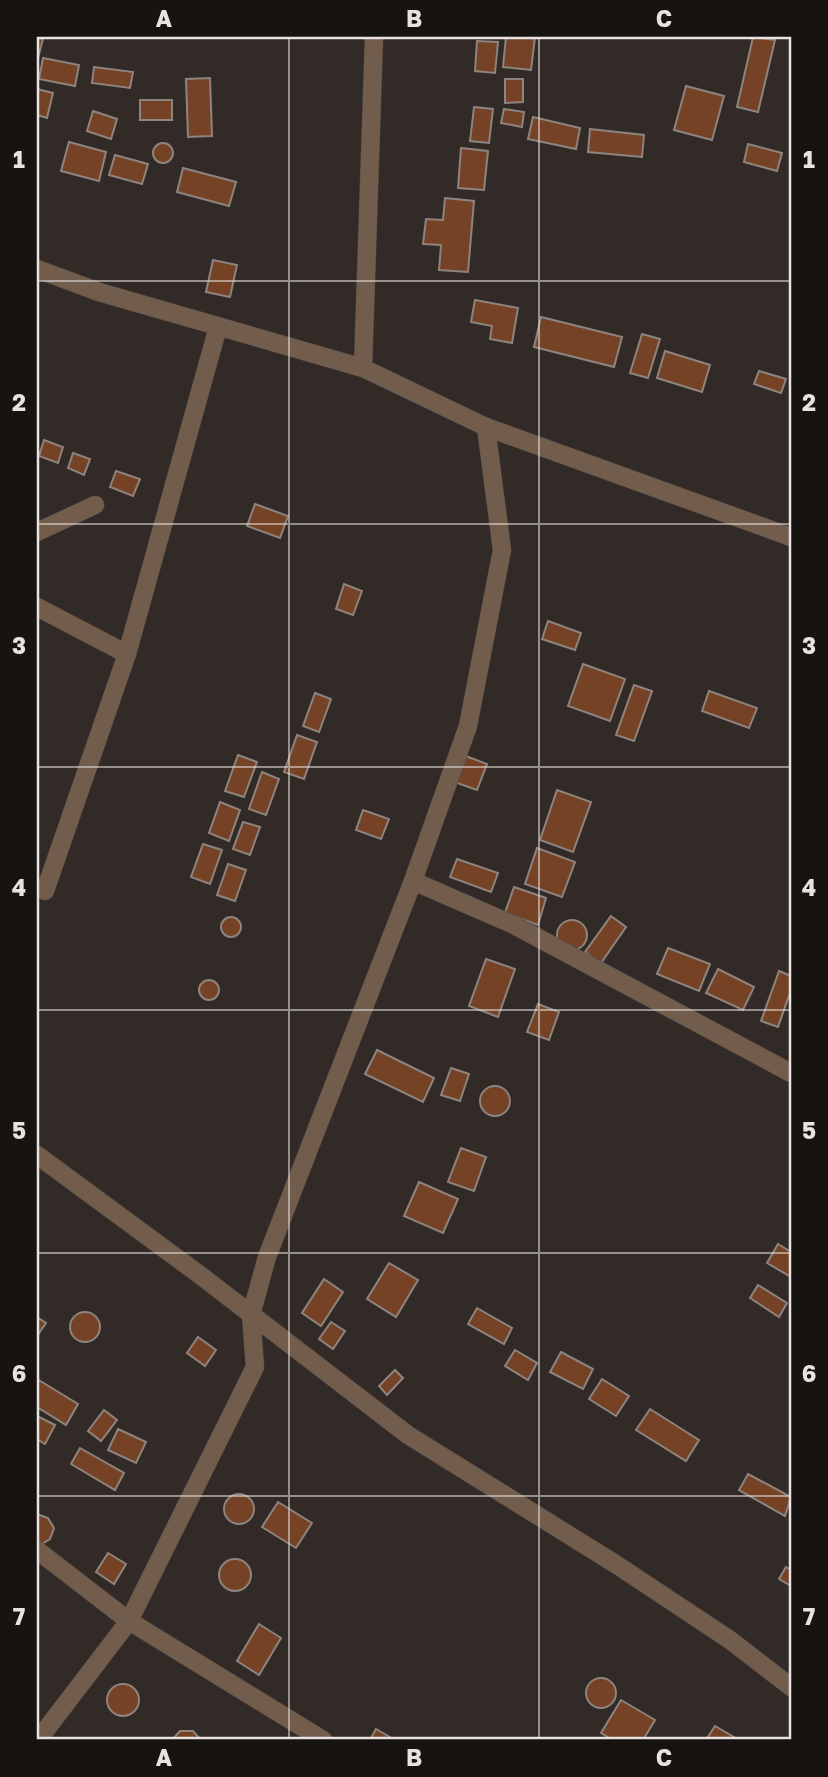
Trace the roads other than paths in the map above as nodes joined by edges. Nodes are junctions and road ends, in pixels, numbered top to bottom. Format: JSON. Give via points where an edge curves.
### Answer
{"nodes":[{"id":1,"x":374,"y":37,"type":"edge"},
{"id":2,"x":37,"y":269,"type":"edge"},
{"id":3,"x":218,"y":327,"type":"junction"},
{"id":4,"x":363,"y":368,"type":"junction"},
{"id":5,"x":486,"y":427,"type":"junction"},
{"id":6,"x":95,"y":505,"type":"dead end"},
{"id":7,"x":37,"y":532,"type":"edge"},
{"id":8,"x":791,"y":537,"type":"edge"},
{"id":9,"x":37,"y":607,"type":"edge"},
{"id":10,"x":127,"y":654,"type":"junction"},
{"id":11,"x":413,"y":881,"type":"junction"},
{"id":12,"x":45,"y":891,"type":"dead end"},
{"id":13,"x":791,"y":1073,"type":"edge"},
{"id":14,"x":37,"y":1155,"type":"edge"},
{"id":15,"x":251,"y":1315,"type":"junction"},
{"id":16,"x":37,"y":1550,"type":"edge"},
{"id":17,"x":129,"y":1621,"type":"junction"},
{"id":18,"x":791,"y":1687,"type":"edge"},
{"id":19,"x":38,"y":1740,"type":"edge"},
{"id":20,"x":323,"y":1740,"type":"edge"}],
"edges":[{"from":1,"to":4,"type":"street"},
{"from":2,"to":3,"type":"street"},
{"from":3,"to":4,"type":"street"},
{"from":3,"to":10,"type":"street"},
{"from":4,"to":5,"type":"street"},
{"from":5,"to":8,"type":"street"},
{"from":5,"to":11,"type":"street","via":[[502,550],[468,726]]},
{"from":6,"to":7,"type":"street"},
{"from":9,"to":10,"type":"street"},
{"from":10,"to":12,"type":"street"},
{"from":11,"to":13,"type":"street","via":[[514,925]]},
{"from":11,"to":15,"type":"street","via":[[267,1257]]},
{"from":14,"to":15,"type":"street"},
{"from":15,"to":17,"type":"street","via":[[255,1367]]},
{"from":15,"to":18,"type":"street","via":[[408,1435],[617,1565]]},
{"from":16,"to":17,"type":"street"},
{"from":17,"to":19,"type":"street"},
{"from":17,"to":20,"type":"street"}]}
